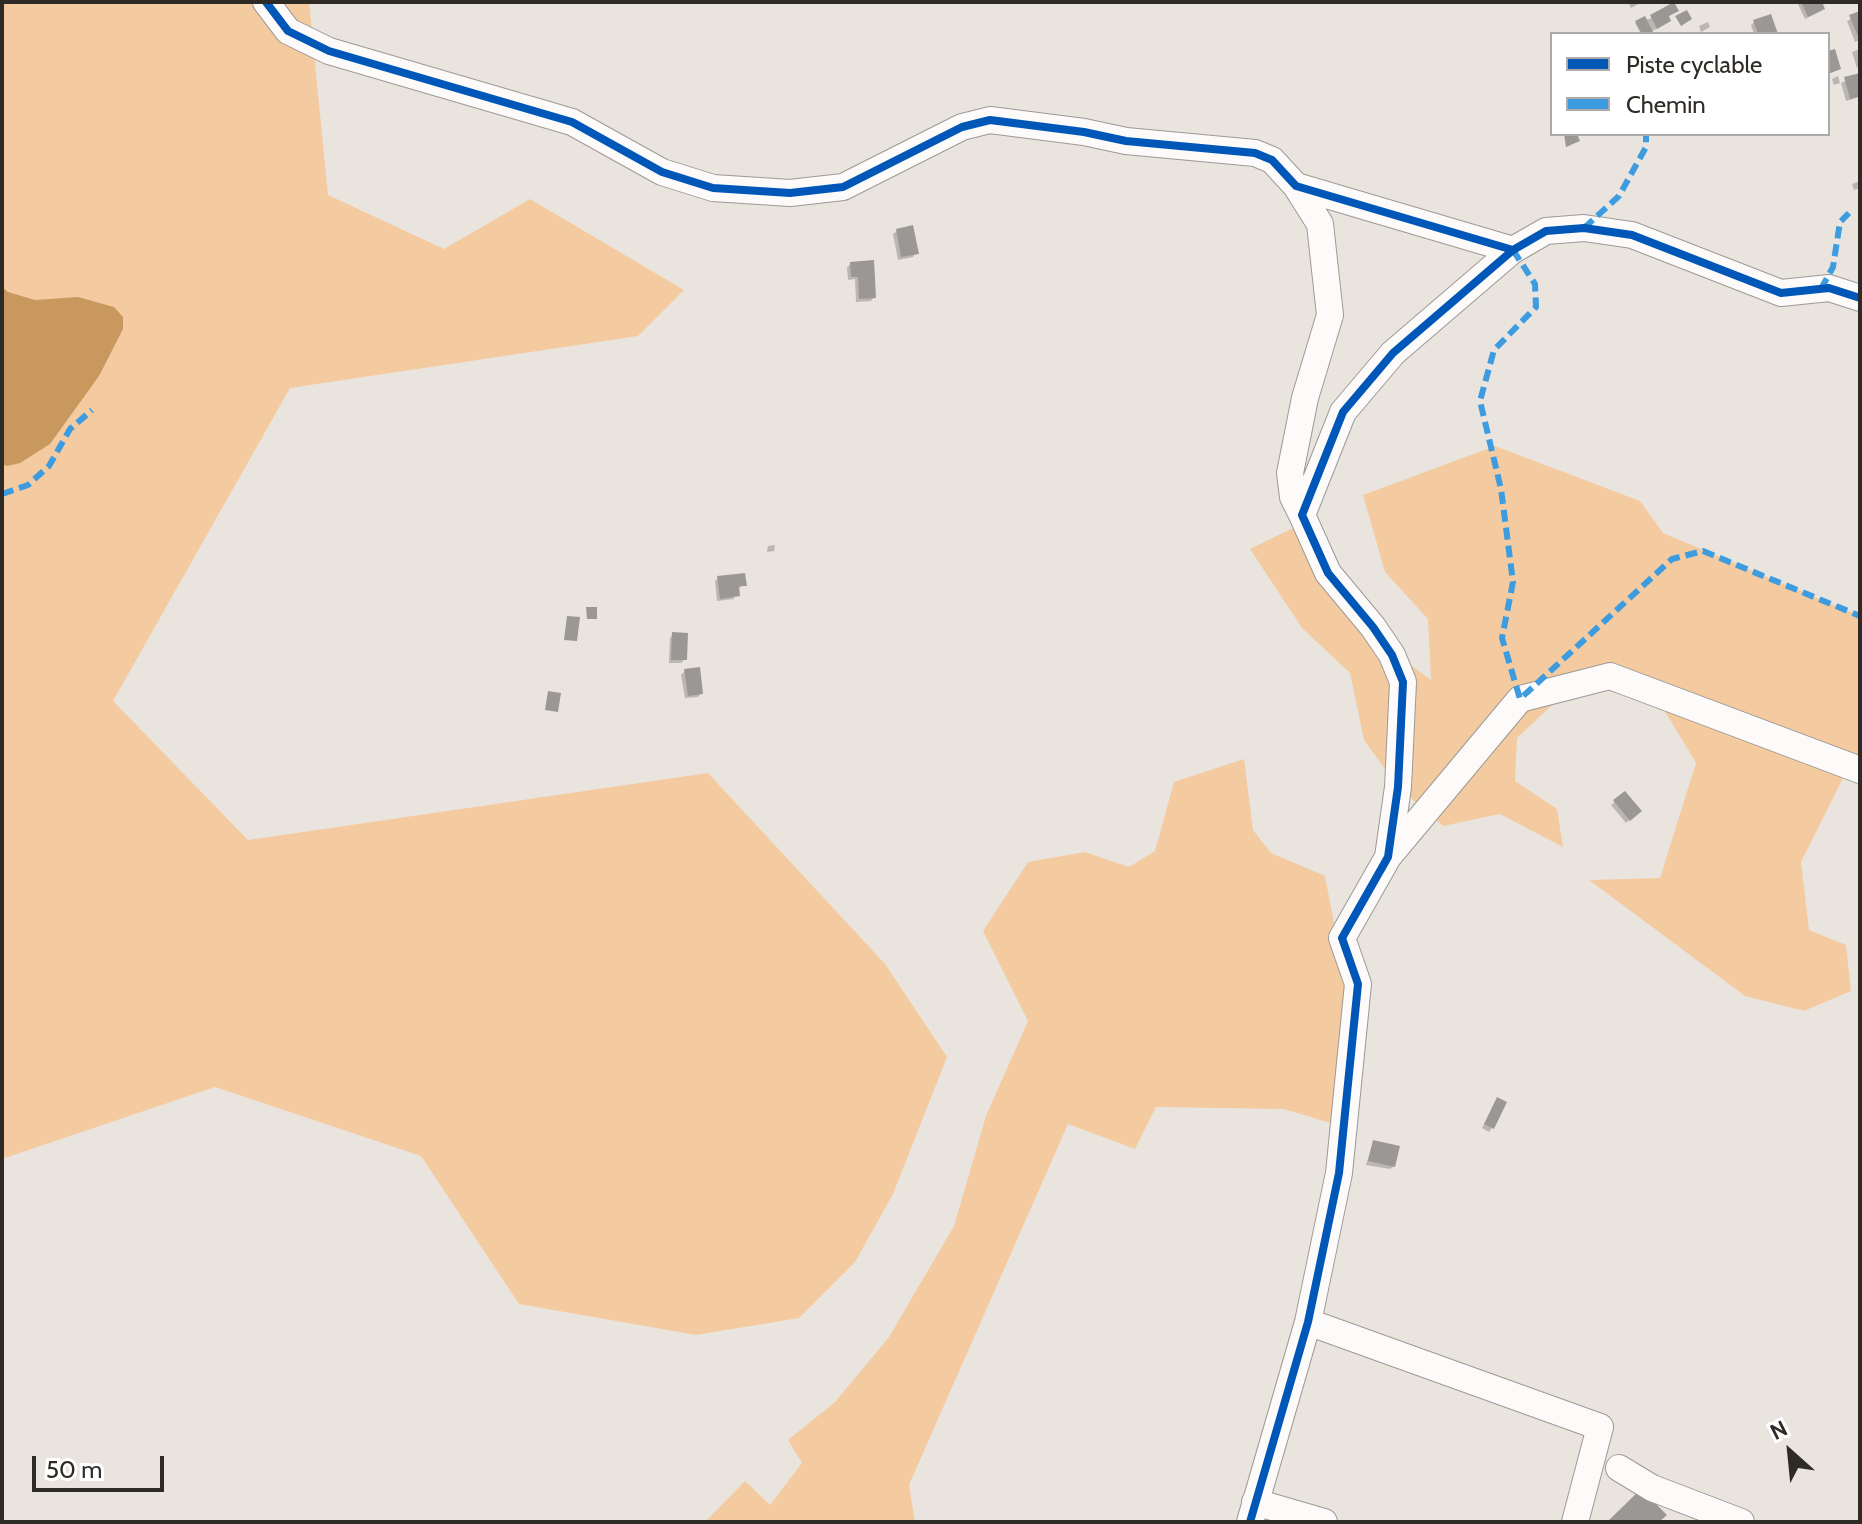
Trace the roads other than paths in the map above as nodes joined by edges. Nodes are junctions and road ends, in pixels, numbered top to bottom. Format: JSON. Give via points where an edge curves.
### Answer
{"nodes":[{"id":1,"x":266,"y":2,"type":"edge"},
{"id":2,"x":1296,"y":186,"type":"junction"},
{"id":3,"x":1513,"y":250,"type":"junction"},
{"id":4,"x":1860,"y":298,"type":"edge"},
{"id":5,"x":1302,"y":515,"type":"junction"},
{"id":6,"x":1860,"y":770,"type":"edge"},
{"id":7,"x":1388,"y":857,"type":"junction"},
{"id":8,"x":1308,"y":1322,"type":"junction"},
{"id":9,"x":1619,"y":1468,"type":"dead end"},
{"id":10,"x":1252,"y":1512,"type":"edge"},
{"id":11,"x":1324,"y":1522,"type":"edge"},
{"id":12,"x":1575,"y":1522,"type":"edge"},
{"id":13,"x":1741,"y":1522,"type":"edge"}],
"edges":[{"from":1,"to":2,"type":"street","via":[[288,31],[329,51],[572,122],[662,172],[713,188],[790,193],[843,187],[962,127],[990,120],[1126,141],[1255,153],[1272,160]]},
{"from":2,"to":3,"type":"street"},
{"from":2,"to":5,"type":"street","via":[[1320,224],[1330,315],[1290,473]]},
{"from":3,"to":4,"type":"street","via":[[1546,231],[1584,228],[1632,235],[1781,293],[1829,288]]},
{"from":3,"to":5,"type":"street","via":[[1393,353],[1343,412]]},
{"from":5,"to":7,"type":"street","via":[[1328,573],[1373,627],[1403,682]]},
{"from":6,"to":7,"type":"street","via":[[1610,676],[1520,699]]},
{"from":7,"to":8,"type":"street","via":[[1342,938],[1358,984],[1339,1173]]},
{"from":8,"to":10,"type":"street"},
{"from":8,"to":12,"type":"street","via":[[1600,1427]]},
{"from":9,"to":13,"type":"street","via":[[1652,1488]]},
{"from":10,"to":11,"type":"street"}]}
